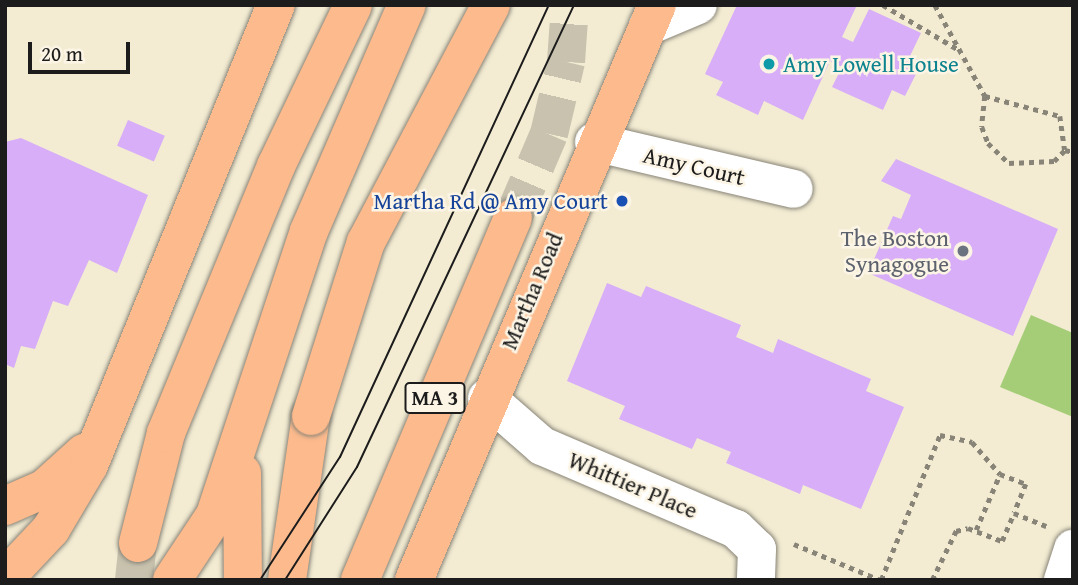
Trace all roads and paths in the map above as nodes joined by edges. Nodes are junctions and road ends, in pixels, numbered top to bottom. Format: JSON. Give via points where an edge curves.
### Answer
{"nodes":[{"id":1,"x":276,"y":5,"type":"edge"},
{"id":2,"x":327,"y":5,"type":"edge"},
{"id":3,"x":354,"y":5,"type":"edge"},
{"id":4,"x":407,"y":5,"type":"edge"},
{"id":5,"x":476,"y":5,"type":"edge"},
{"id":6,"x":491,"y":5,"type":"edge"},
{"id":7,"x":698,"y":5,"type":"edge"},
{"id":8,"x":883,"y":5,"type":"edge"},
{"id":9,"x":935,"y":5,"type":"edge"},
{"id":10,"x":652,"y":16,"type":"edge"},
{"id":11,"x":960,"y":50,"type":"junction"},
{"id":12,"x":985,"y":96,"type":"junction"},
{"id":13,"x":594,"y":142,"type":"junction"},
{"id":14,"x":1065,"y":150,"type":"junction"},
{"id":15,"x":1073,"y":152,"type":"edge"},
{"id":16,"x":794,"y":189,"type":"dead end"},
{"id":17,"x":513,"y":218,"type":"tunnel mouth"},
{"id":18,"x":236,"y":259,"type":"junction"},
{"id":19,"x":487,"y":398,"type":"junction"},
{"id":20,"x":251,"y":401,"type":"junction"},
{"id":21,"x":316,"y":407,"type":"junction"},
{"id":22,"x":111,"y":410,"type":"junction"},
{"id":23,"x":1000,"y":474,"type":"junction"},
{"id":24,"x":5,"y":506,"type":"edge"},
{"id":25,"x":1014,"y":513,"type":"junction"},
{"id":26,"x":976,"y":530,"type":"junction"},
{"id":27,"x":780,"y":539,"type":"dead end"},
{"id":28,"x":1067,"y":540,"type":"edge"},
{"id":29,"x":138,"y":543,"type":"tunnel mouth"},
{"id":30,"x":5,"y":578,"type":"edge"},
{"id":31,"x":172,"y":580,"type":"edge"},
{"id":32,"x":243,"y":580,"type":"edge"},
{"id":33,"x":287,"y":580,"type":"edge"},
{"id":34,"x":360,"y":580,"type":"edge"},
{"id":35,"x":414,"y":580,"type":"edge"},
{"id":36,"x":756,"y":580,"type":"edge"},
{"id":37,"x":881,"y":580,"type":"edge"},
{"id":38,"x":932,"y":580,"type":"edge"},
{"id":39,"x":1063,"y":580,"type":"edge"}],
"edges":[{"from":1,"to":22,"type":"main road"},
{"from":2,"to":18,"type":"main road"},
{"from":3,"to":18,"type":"main road"},
{"from":4,"to":20,"type":"main road","via":[[309,231]]},
{"from":5,"to":21,"type":"main road","via":[[364,262]]},
{"from":6,"to":21,"type":"main road","bridge":true,"via":[[366,242]]},
{"from":7,"to":10,"type":"street"},
{"from":8,"to":11,"type":"path"},
{"from":9,"to":11,"type":"path"},
{"from":10,"to":13,"type":"main road","name":"Martha Road"},
{"from":11,"to":12,"type":"path"},
{"from":12,"to":14,"type":"path","via":[[1060,116]]},
{"from":12,"to":14,"type":"path","via":[[982,127],[988,143],[1009,163],[1054,161]]},
{"from":13,"to":16,"type":"street","name":"Amy Court"},
{"from":13,"to":19,"type":"main road","name":"Martha Road"},
{"from":14,"to":15,"type":"path"},
{"from":17,"to":34,"type":"main road","number":"MA 3"},
{"from":18,"to":29,"type":"main road","via":[[166,433]]},
{"from":19,"to":35,"type":"main road","name":"Martha Road"},
{"from":19,"to":36,"type":"street","name":"Whittier Place","via":[[542,446],[736,529],[757,549]]},
{"from":20,"to":31,"type":"main road","via":[[215,515]]},
{"from":20,"to":32,"type":"main road","via":[[241,503]]},
{"from":21,"to":33,"type":"main road"},
{"from":22,"to":24,"type":"main road","via":[[60,478]]},
{"from":22,"to":30,"type":"main road","via":[[74,496]]},
{"from":23,"to":25,"type":"path","via":[[1026,484]]},
{"from":23,"to":26,"type":"path"},
{"from":23,"to":37,"type":"path","via":[[972,442],[940,435]]},
{"from":25,"to":26,"type":"path","via":[[1002,541]]},
{"from":25,"to":28,"type":"path"},
{"from":26,"to":38,"type":"path","via":[[953,534]]},
{"from":27,"to":37,"type":"path"},
{"from":28,"to":39,"type":"street"}]}
